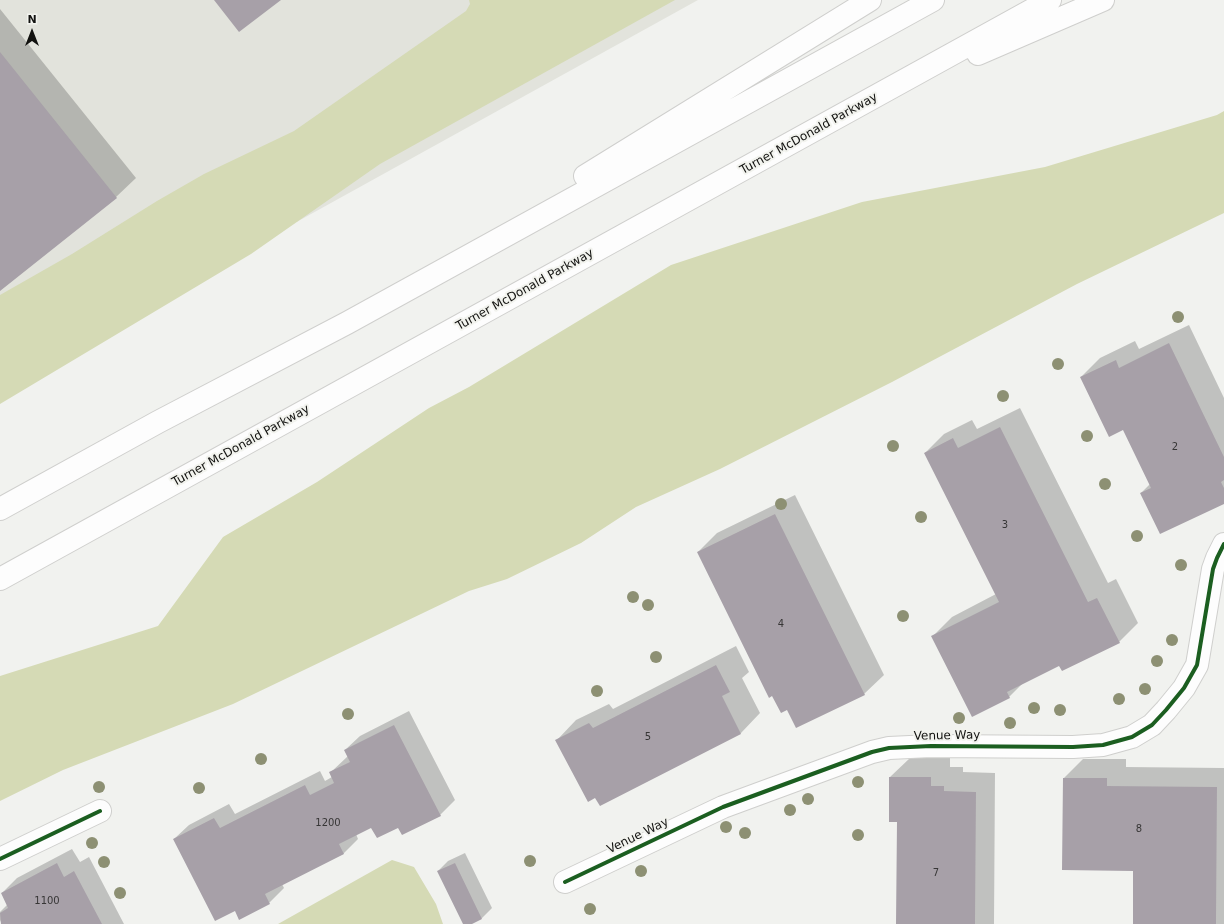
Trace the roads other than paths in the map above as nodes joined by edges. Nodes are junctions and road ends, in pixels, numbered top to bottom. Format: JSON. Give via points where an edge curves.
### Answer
{"nodes":[{"id":1,"x":870,"y":0,"type":"edge"},
{"id":2,"x":933,"y":0,"type":"edge"},
{"id":3,"x":1050,"y":0,"type":"edge"},
{"id":4,"x":1103,"y":0,"type":"edge"},
{"id":5,"x":862,"y":104,"type":"junction"},
{"id":6,"x":346,"y":323,"type":"junction"},
{"id":7,"x":0,"y":508,"type":"edge"},
{"id":8,"x":1224,"y":544,"type":"edge"},
{"id":9,"x":0,"y":579,"type":"edge"},
{"id":10,"x":100,"y":811,"type":"dead end"},
{"id":11,"x":0,"y":859,"type":"edge"},
{"id":12,"x":565,"y":882,"type":"dead end"}],
"edges":[{"from":1,"to":6,"type":"main road"},
{"from":2,"to":6,"type":"main road"},
{"from":3,"to":5,"type":"main road","name":"Turner McDonald Parkway"},
{"from":4,"to":5,"type":"main road"},
{"from":5,"to":9,"type":"main road","name":"Turner McDonald Parkway"},
{"from":6,"to":7,"type":"main road"},
{"from":8,"to":12,"type":"main road","name":"Venue Way","via":[[1213,569],[1196,665],[1184,688],[1166,710],[1152,725],[1132,737],[1103,745],[1073,747],[888,748],[723,807]]},
{"from":10,"to":11,"type":"main road"}]}
